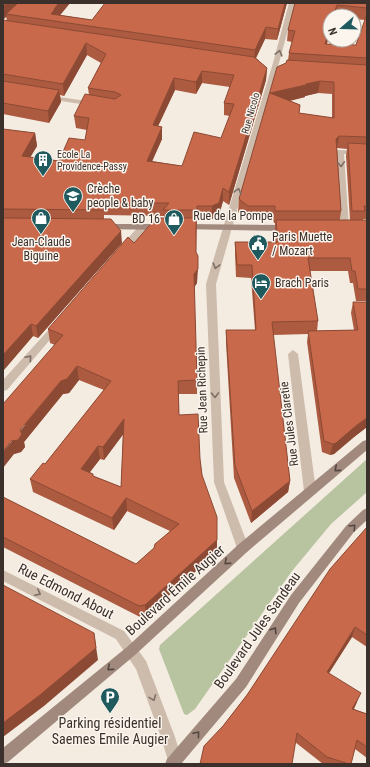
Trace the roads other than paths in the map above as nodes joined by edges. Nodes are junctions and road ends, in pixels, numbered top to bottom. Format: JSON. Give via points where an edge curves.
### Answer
{"nodes":[{"id":1,"x":292,"y":3,"type":"edge"},
{"id":2,"x":41,"y":95,"type":"edge"},
{"id":3,"x":101,"y":106,"type":"edge"},
{"id":4,"x":367,"y":153,"type":"edge"},
{"id":5,"x":93,"y":226,"type":"edge"},
{"id":6,"x":143,"y":227,"type":"junction"},
{"id":7,"x":226,"y":228,"type":"junction"},
{"id":8,"x":299,"y":228,"type":"edge"},
{"id":9,"x":345,"y":228,"type":"edge"},
{"id":10,"x":115,"y":259,"type":"edge"},
{"id":11,"x":64,"y":317,"type":"edge"},
{"id":12,"x":293,"y":354,"type":"dead end"},
{"id":13,"x":3,"y":387,"type":"edge"},
{"id":14,"x":367,"y":444,"type":"edge"},
{"id":15,"x":310,"y":491,"type":"junction"},
{"id":16,"x":367,"y":512,"type":"edge"},
{"id":17,"x":243,"y":548,"type":"junction"},
{"id":18,"x":3,"y":575,"type":"edge"},
{"id":19,"x":131,"y":650,"type":"junction"},
{"id":20,"x":3,"y":757,"type":"edge"},
{"id":21,"x":174,"y":763,"type":"edge"}],
"edges":[{"from":7,"to":1,"type":"street","name":"Rue Nicolo","one_way":true},
{"from":2,"to":3,"type":"street"},
{"from":4,"to":9,"type":"street","one_way":true,"via":[[340,152]]},
{"from":5,"to":6,"type":"street","name":"Rue de la Pompe"},
{"from":6,"to":7,"type":"street","name":"Rue de la Pompe"},
{"from":6,"to":10,"type":"street"},
{"from":7,"to":8,"type":"street","name":"Rue de la Pompe"},
{"from":7,"to":17,"type":"street","name":"Rue Jean Richepin","one_way":true,"via":[[211,284],[219,482]]},
{"from":13,"to":11,"type":"street","one_way":true},
{"from":12,"to":15,"type":"street","name":"Rue Jules Claretie"},
{"from":14,"to":15,"type":"street","name":"Boulevard Émile Augier","one_way":true},
{"from":15,"to":17,"type":"street","name":"Boulevard Émile Augier"},
{"from":21,"to":16,"type":"street","name":"Boulevard Jules Sandeau","one_way":true,"via":[[241,682],[295,598],[350,529]]},
{"from":17,"to":19,"type":"street","name":"Boulevard Émile Augier","one_way":true},
{"from":18,"to":19,"type":"street","name":"Rue Edmond About","one_way":true,"via":[[120,636]]},
{"from":19,"to":20,"type":"street","name":"Boulevard Émile Augier","one_way":true},
{"from":19,"to":21,"type":"street","name":"Rue Edmond About","one_way":true,"via":[[141,665],[168,737]]}]}
